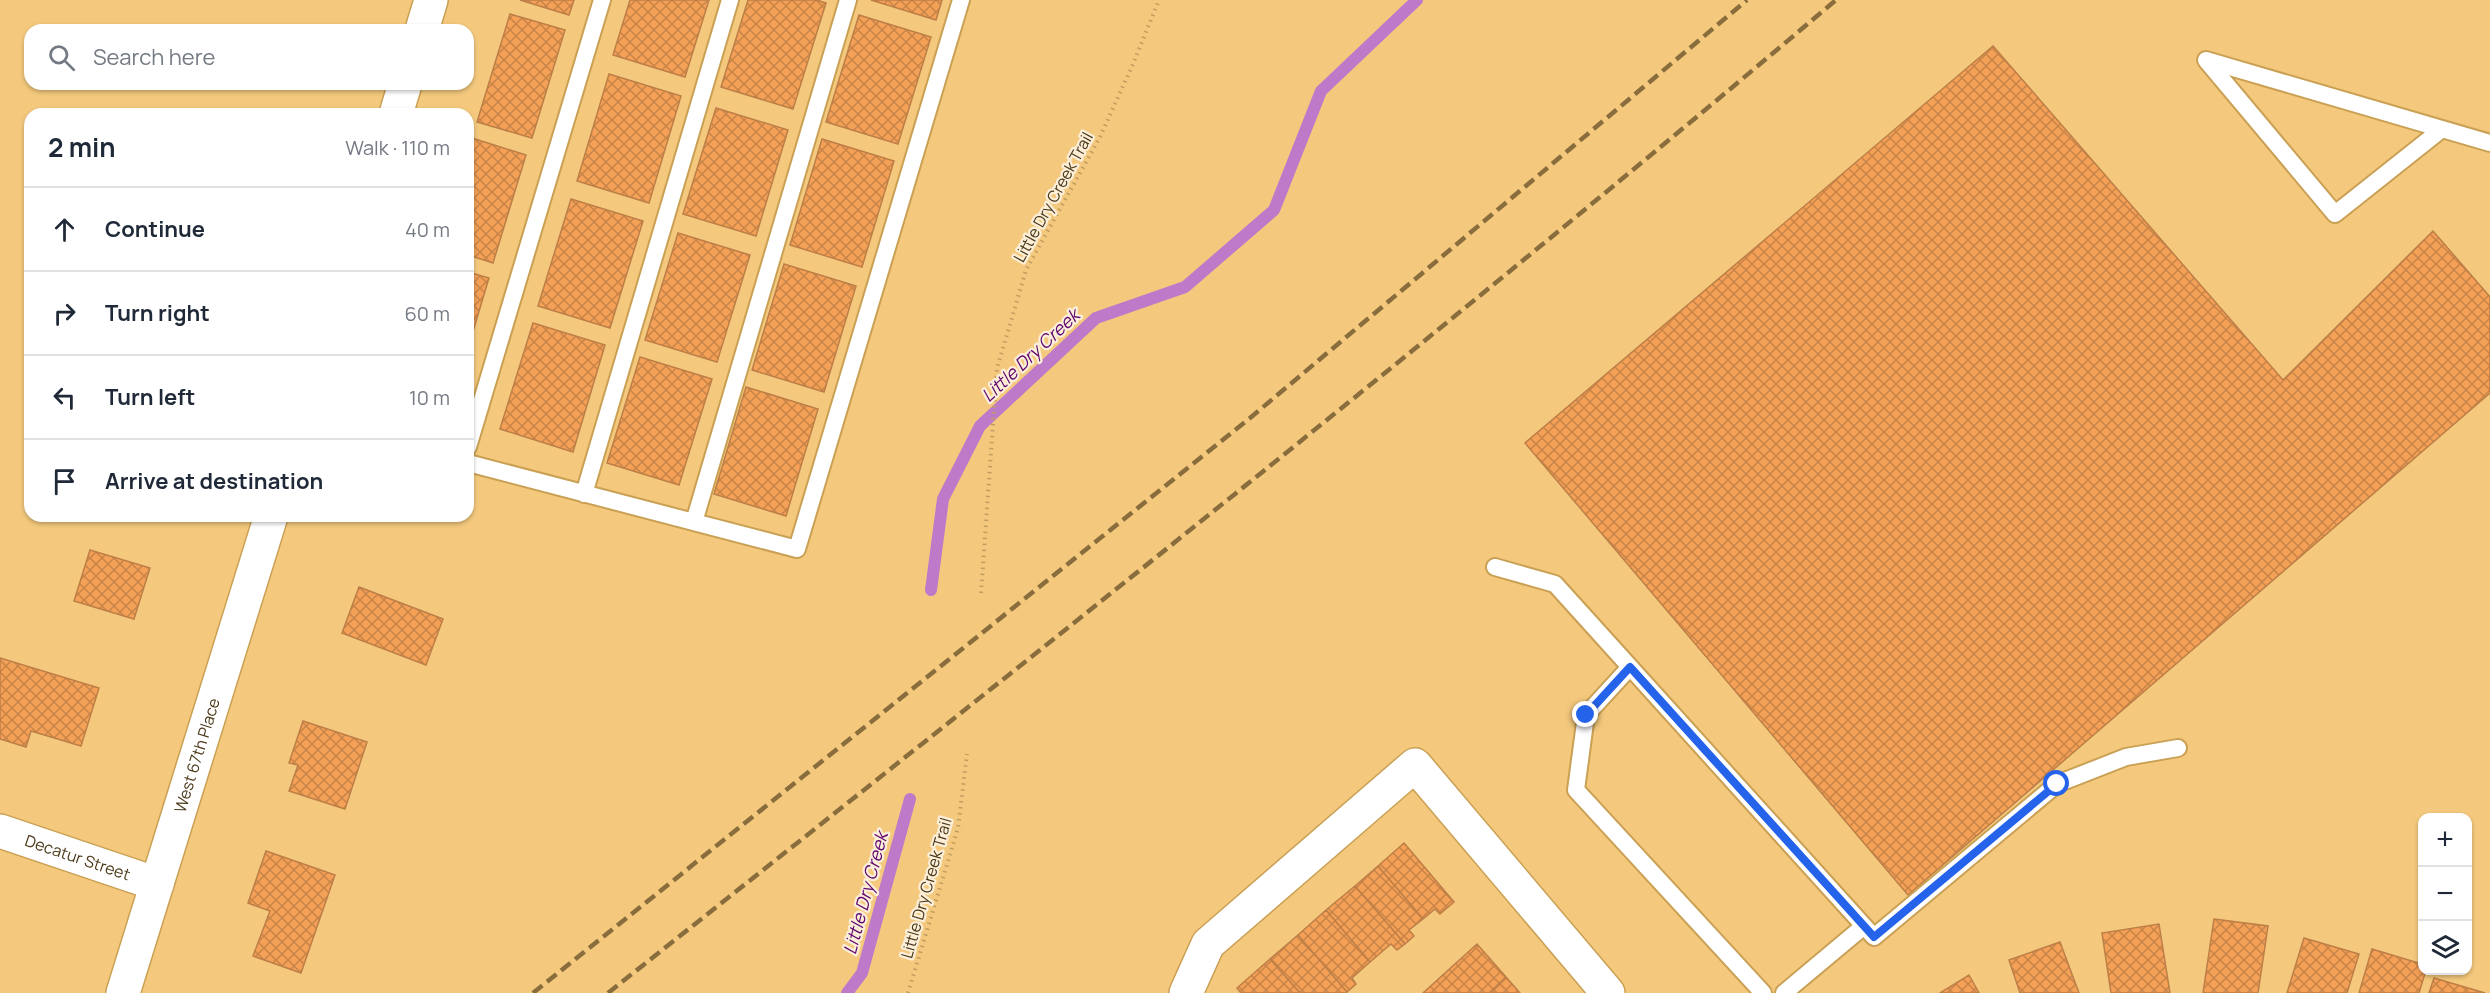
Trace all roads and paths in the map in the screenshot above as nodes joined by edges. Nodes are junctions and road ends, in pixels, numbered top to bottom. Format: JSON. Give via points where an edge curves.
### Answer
{"nodes":[{"id":1,"x":431,"y":0,"type":"edge"},
{"id":2,"x":602,"y":0,"type":"edge"},
{"id":3,"x":730,"y":0,"type":"edge"},
{"id":4,"x":848,"y":0,"type":"edge"},
{"id":5,"x":962,"y":0,"type":"edge"},
{"id":6,"x":1159,"y":0,"type":"edge"},
{"id":7,"x":424,"y":24,"type":"edge"},
{"id":8,"x":403,"y":90,"type":"edge"},
{"id":9,"x":398,"y":108,"type":"edge"},
{"id":10,"x":2442,"y":129,"type":"junction"},
{"id":11,"x":2490,"y":143,"type":"edge"},
{"id":12,"x":474,"y":427,"type":"edge"},
{"id":13,"x":474,"y":465,"type":"edge"},
{"id":14,"x":584,"y":494,"type":"junction"},
{"id":15,"x":269,"y":522,"type":"edge"},
{"id":16,"x":694,"y":522,"type":"junction"},
{"id":17,"x":1495,"y":567,"type":"dead end"},
{"id":18,"x":981,"y":593,"type":"dead end"},
{"id":19,"x":1630,"y":667,"type":"junction"},
{"id":20,"x":2178,"y":748,"type":"dead end"},
{"id":21,"x":967,"y":754,"type":"dead end"},
{"id":22,"x":0,"y":831,"type":"edge"},
{"id":23,"x":157,"y":884,"type":"junction"},
{"id":24,"x":1864,"y":926,"type":"junction"},
{"id":25,"x":123,"y":993,"type":"edge"},
{"id":26,"x":908,"y":993,"type":"edge"},
{"id":27,"x":1186,"y":993,"type":"edge"},
{"id":28,"x":1608,"y":993,"type":"edge"},
{"id":29,"x":1763,"y":993,"type":"edge"},
{"id":30,"x":1784,"y":993,"type":"edge"}],
"edges":[{"from":1,"to":7,"type":"street"},
{"from":2,"to":12,"type":"lane"},
{"from":3,"to":14,"type":"lane"},
{"from":4,"to":16,"type":"lane"},
{"from":5,"to":16,"type":"lane","via":[[797,549]]},
{"from":6,"to":18,"type":"path","name":"Little Dry Creek Trail","via":[[1100,137],[1026,270],[997,368]]},
{"from":8,"to":9,"type":"street"},
{"from":10,"to":10,"type":"lane","via":[[2430,126],[2206,60],[2335,214]]},
{"from":10,"to":11,"type":"lane"},
{"from":13,"to":14,"type":"lane"},
{"from":14,"to":16,"type":"lane"},
{"from":15,"to":23,"type":"street","name":"West 67th Place"},
{"from":17,"to":19,"type":"lane","via":[[1555,584]]},
{"from":19,"to":24,"type":"lane"},
{"from":19,"to":29,"type":"lane","via":[[1586,715],[1576,790]]},
{"from":20,"to":24,"type":"lane","via":[[2126,757],[2057,784],[1874,937]]},
{"from":21,"to":26,"type":"path","name":"Little Dry Creek Trail","via":[[958,828]]},
{"from":22,"to":23,"type":"street","name":"Decatur Street"},
{"from":23,"to":25,"type":"street","name":"West 67th Place"},
{"from":24,"to":30,"type":"lane"},
{"from":27,"to":28,"type":"street","via":[[1208,944],[1415,765]]}]}
